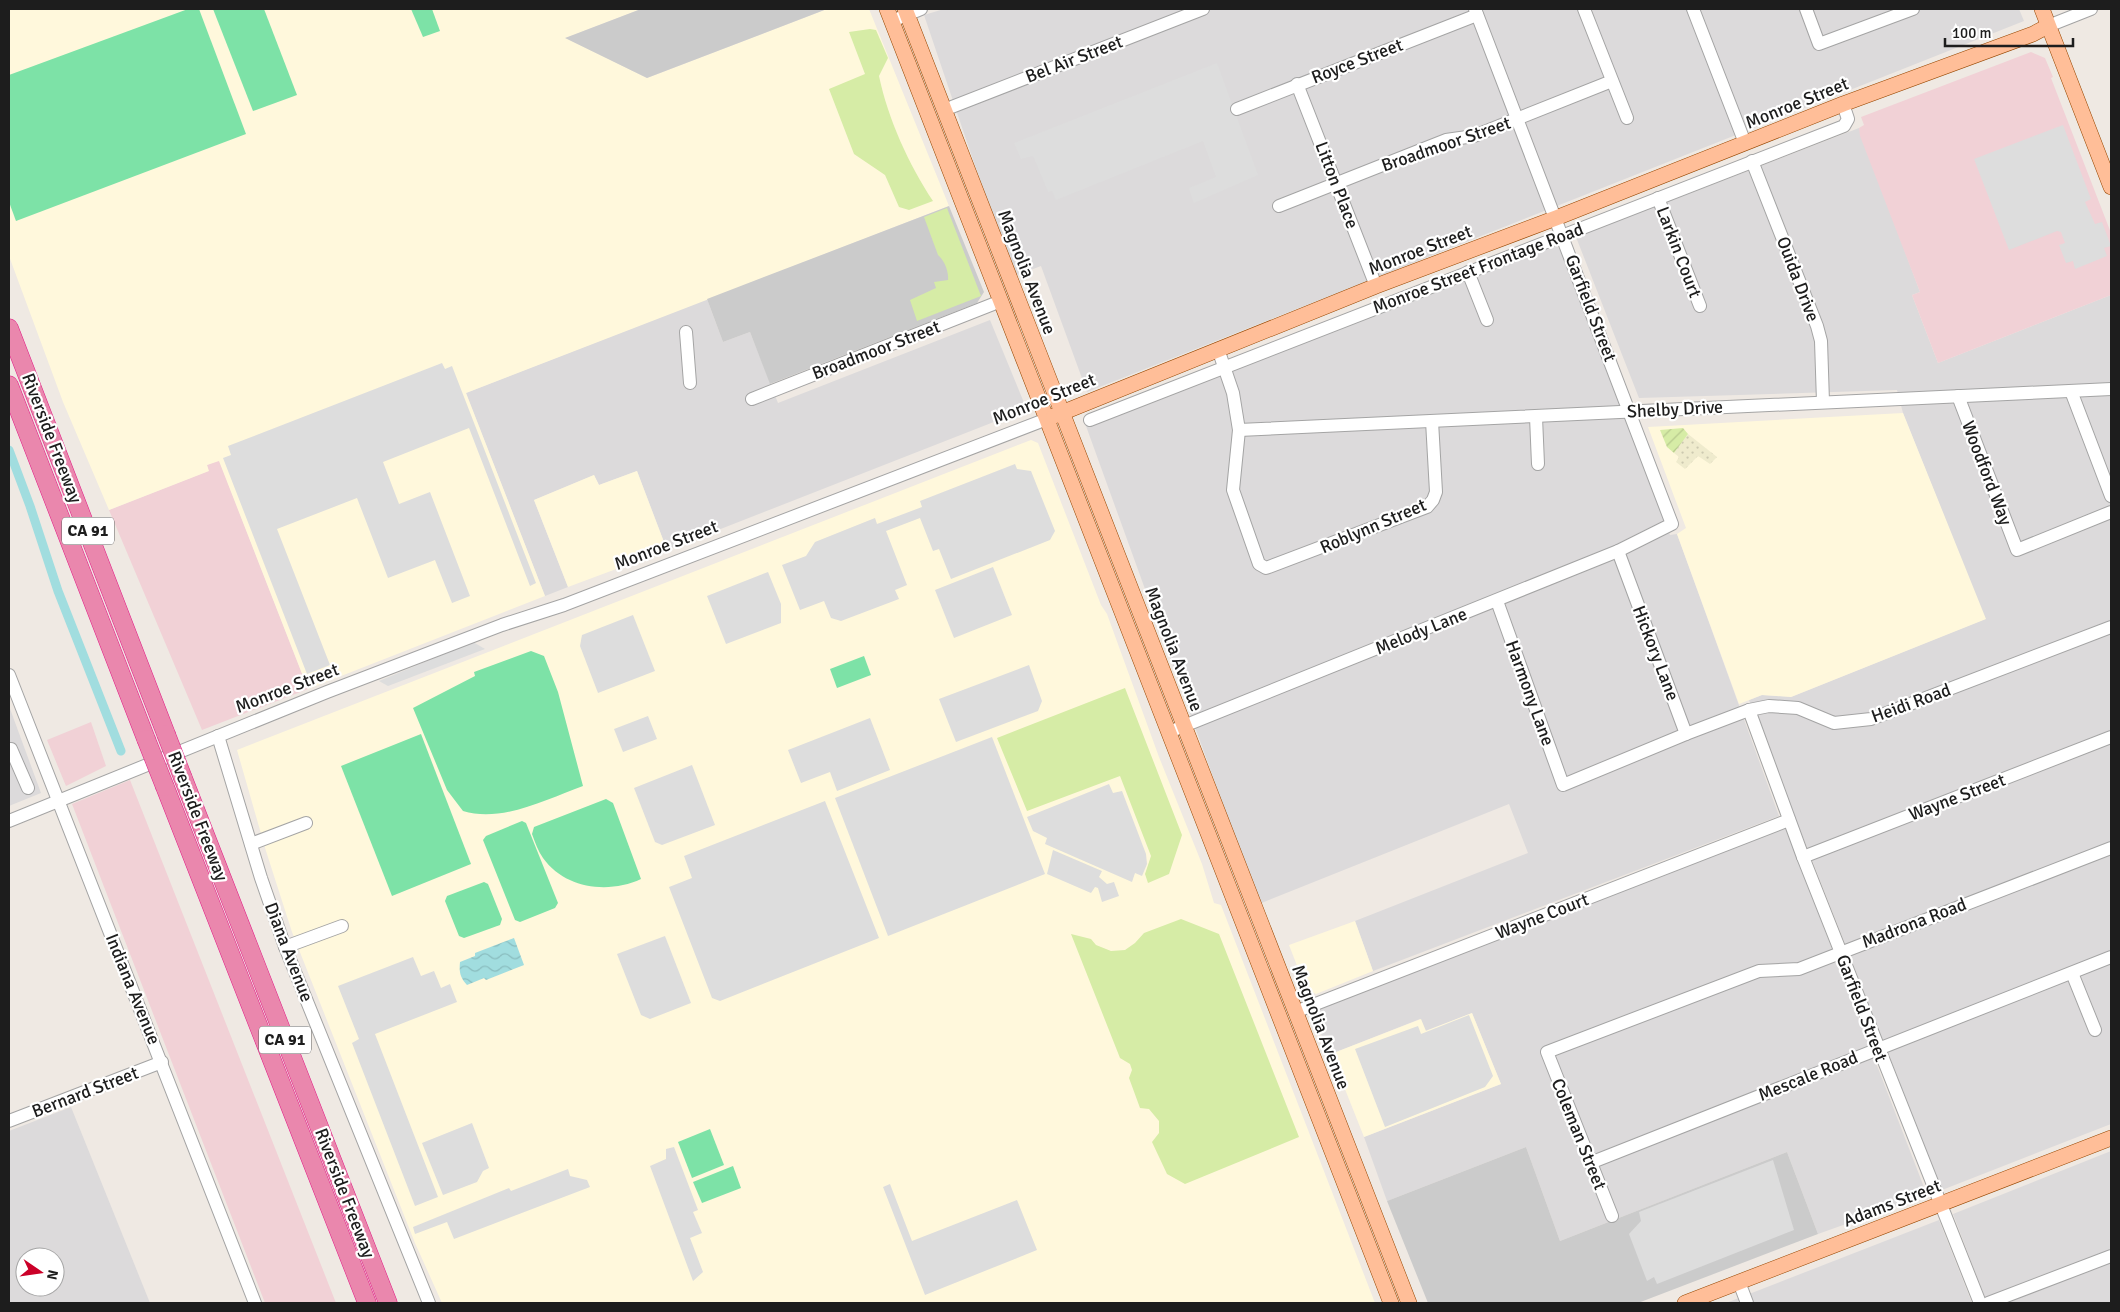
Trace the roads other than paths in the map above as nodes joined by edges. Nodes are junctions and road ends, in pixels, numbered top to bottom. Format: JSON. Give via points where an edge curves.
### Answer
{"nodes":[{"id":1,"x":921,"y":9,"type":"edge"},
{"id":2,"x":1203,"y":9,"type":"edge"},
{"id":3,"x":1584,"y":9,"type":"edge"},
{"id":4,"x":1693,"y":9,"type":"edge"},
{"id":5,"x":1806,"y":9,"type":"edge"},
{"id":6,"x":1913,"y":9,"type":"edge"},
{"id":7,"x":2042,"y":9,"type":"edge"},
{"id":8,"x":2091,"y":9,"type":"edge"},
{"id":9,"x":906,"y":12,"type":"edge"},
{"id":10,"x":1476,"y":12,"type":"edge"},
{"id":11,"x":889,"y":15,"type":"edge"},
{"id":12,"x":2048,"y":26,"type":"junction"},
{"id":13,"x":1612,"y":82,"type":"junction"},
{"id":14,"x":1297,"y":84,"type":"junction"},
{"id":15,"x":1843,"y":104,"type":"junction"},
{"id":16,"x":1237,"y":108,"type":"dead end"},
{"id":17,"x":944,"y":110,"type":"junction"},
{"id":18,"x":1627,"y":118,"type":"dead end"},
{"id":19,"x":1517,"y":119,"type":"junction"},
{"id":20,"x":1746,"y":143,"type":"junction"},
{"id":21,"x":1752,"y":161,"type":"junction"},
{"id":22,"x":1336,"y":184,"type":"junction"},
{"id":23,"x":2111,"y":187,"type":"edge"},
{"id":24,"x":1658,"y":198,"type":"junction"},
{"id":25,"x":1279,"y":206,"type":"dead end"},
{"id":26,"x":1556,"y":218,"type":"junction"},
{"id":27,"x":1562,"y":235,"type":"junction"},
{"id":28,"x":1468,"y":272,"type":"junction"},
{"id":29,"x":1376,"y":286,"type":"junction"},
{"id":30,"x":1001,"y":301,"type":"junction"},
{"id":31,"x":1700,"y":306,"type":"dead end"},
{"id":32,"x":1486,"y":320,"type":"dead end"},
{"id":33,"x":9,"y":328,"type":"edge"},
{"id":34,"x":686,"y":332,"type":"dead end"},
{"id":35,"x":1218,"y":349,"type":"junction"},
{"id":36,"x":1225,"y":367,"type":"junction"},
{"id":37,"x":690,"y":383,"type":"dead end"},
{"id":38,"x":9,"y":385,"type":"edge"},
{"id":39,"x":2111,"y":389,"type":"edge"},
{"id":40,"x":2071,"y":391,"type":"junction"},
{"id":41,"x":1958,"y":396,"type":"junction"},
{"id":42,"x":752,"y":399,"type":"dead end"},
{"id":43,"x":1823,"y":402,"type":"junction"},
{"id":44,"x":1630,"y":411,"type":"junction"},
{"id":45,"x":1062,"y":413,"type":"junction"},
{"id":46,"x":1536,"y":417,"type":"junction"},
{"id":47,"x":1047,"y":419,"type":"junction"},
{"id":48,"x":1090,"y":420,"type":"dead end"},
{"id":49,"x":1432,"y":421,"type":"junction"},
{"id":50,"x":1239,"y":430,"type":"junction"},
{"id":51,"x":1538,"y":464,"type":"dead end"},
{"id":52,"x":2111,"y":496,"type":"edge"},
{"id":53,"x":2111,"y":512,"type":"edge"},
{"id":54,"x":1672,"y":524,"type":"joint"},
{"id":55,"x":1618,"y":551,"type":"junction"},
{"id":56,"x":1496,"y":601,"type":"junction"},
{"id":57,"x":2111,"y":627,"type":"edge"},
{"id":58,"x":9,"y":675,"type":"edge"},
{"id":59,"x":1749,"y":710,"type":"junction"},
{"id":60,"x":1184,"y":726,"type":"junction"},
{"id":61,"x":1168,"y":732,"type":"junction"},
{"id":62,"x":1686,"y":734,"type":"junction"},
{"id":63,"x":218,"y":736,"type":"junction"},
{"id":64,"x":2111,"y":736,"type":"edge"},
{"id":65,"x":10,"y":749,"type":"edge"},
{"id":66,"x":28,"y":788,"type":"dead end"},
{"id":67,"x":58,"y":801,"type":"junction"},
{"id":68,"x":1789,"y":820,"type":"junction"},
{"id":69,"x":9,"y":821,"type":"edge"},
{"id":70,"x":306,"y":823,"type":"dead end"},
{"id":71,"x":251,"y":844,"type":"junction"},
{"id":72,"x":2111,"y":848,"type":"edge"},
{"id":73,"x":1802,"y":857,"type":"junction"},
{"id":74,"x":342,"y":926,"type":"dead end"},
{"id":75,"x":285,"y":947,"type":"junction"},
{"id":76,"x":1840,"y":951,"type":"junction"},
{"id":77,"x":2111,"y":957,"type":"edge"},
{"id":78,"x":2072,"y":973,"type":"junction"},
{"id":79,"x":1296,"y":1012,"type":"junction"},
{"id":80,"x":1280,"y":1019,"type":"junction"},
{"id":81,"x":2095,"y":1030,"type":"dead end"},
{"id":82,"x":1878,"y":1048,"type":"junction"},
{"id":83,"x":1547,"y":1052,"type":"joint"},
{"id":84,"x":162,"y":1062,"type":"junction"},
{"id":85,"x":9,"y":1121,"type":"edge"},
{"id":86,"x":2111,"y":1138,"type":"edge"},
{"id":87,"x":1590,"y":1163,"type":"junction"},
{"id":88,"x":1941,"y":1204,"type":"junction"},
{"id":89,"x":1612,"y":1216,"type":"dead end"},
{"id":90,"x":2111,"y":1256,"type":"edge"},
{"id":91,"x":1739,"y":1282,"type":"junction"},
{"id":92,"x":255,"y":1303,"type":"edge"},
{"id":93,"x":367,"y":1303,"type":"edge"},
{"id":94,"x":388,"y":1303,"type":"edge"},
{"id":95,"x":429,"y":1303,"type":"edge"},
{"id":96,"x":1391,"y":1303,"type":"edge"},
{"id":97,"x":1409,"y":1303,"type":"edge"},
{"id":98,"x":1685,"y":1303,"type":"edge"},
{"id":99,"x":1747,"y":1303,"type":"edge"},
{"id":100,"x":1980,"y":1303,"type":"edge"},
{"id":101,"x":1988,"y":1303,"type":"edge"}],
"edges":[{"from":1,"to":9,"type":"street"},
{"from":2,"to":17,"type":"street","name":"Bel Air Street"},
{"from":3,"to":13,"type":"street"},
{"from":4,"to":20,"type":"street"},
{"from":5,"to":6,"type":"street","via":[[1819,44]]},
{"from":7,"to":12,"type":"main road"},
{"from":8,"to":12,"type":"street","name":"Monroe Street"},
{"from":9,"to":11,"type":"street"},
{"from":9,"to":17,"type":"main road","name":"Magnolia Avenue"},
{"from":10,"to":14,"type":"street","name":"Royce Street"},
{"from":10,"to":19,"type":"street","name":"Garfield Street"},
{"from":11,"to":30,"type":"main road","name":"Magnolia Avenue"},
{"from":12,"to":15,"type":"main road","name":"Monroe Street"},
{"from":12,"to":23,"type":"main road"},
{"from":13,"to":18,"type":"street"},
{"from":13,"to":19,"type":"street","name":"Broadmoor Street"},
{"from":14,"to":16,"type":"street","name":"Royce Street"},
{"from":14,"to":22,"type":"street","name":"Litton Place"},
{"from":15,"to":20,"type":"main road","name":"Monroe Street"},
{"from":15,"to":21,"type":"street","name":"Monroe Street Frontage Road","via":[[1848,119],[1844,126]]},
{"from":17,"to":45,"type":"main road","name":"Magnolia Avenue"},
{"from":19,"to":22,"type":"street","name":"Broadmoor Street","via":[[1474,136],[1446,140]]},
{"from":19,"to":26,"type":"street","name":"Garfield Street"},
{"from":20,"to":26,"type":"main road","name":"Monroe Street"},
{"from":21,"to":24,"type":"street","name":"Monroe Street Frontage Road"},
{"from":21,"to":43,"type":"street","name":"Ouida Drive","via":[[1817,326]]},
{"from":22,"to":25,"type":"street","name":"Broadmoor Street"},
{"from":22,"to":29,"type":"street","name":"Litton Place"},
{"from":24,"to":27,"type":"street","name":"Monroe Street Frontage Road"},
{"from":24,"to":31,"type":"street","name":"Larkin Court"},
{"from":26,"to":27,"type":"street","name":"Garfield Street"},
{"from":26,"to":29,"type":"main road","name":"Monroe Street"},
{"from":27,"to":28,"type":"street","name":"Monroe Street Frontage Road"},
{"from":27,"to":44,"type":"street","name":"Garfield Street"},
{"from":28,"to":32,"type":"street"},
{"from":28,"to":36,"type":"street","name":"Monroe Street Frontage Road"},
{"from":29,"to":35,"type":"main road","name":"Monroe Street"},
{"from":30,"to":42,"type":"street","name":"Broadmoor Street"},
{"from":30,"to":47,"type":"main road","name":"Magnolia Avenue"},
{"from":33,"to":94,"type":"highway","name":"Riverside Freeway","number":"CA 91","bridge":true},
{"from":34,"to":37,"type":"street"},
{"from":35,"to":36,"type":"street"},
{"from":35,"to":45,"type":"main road","name":"Monroe Street"},
{"from":36,"to":48,"type":"street","name":"Monroe Street Frontage Road"},
{"from":36,"to":50,"type":"street"},
{"from":38,"to":93,"type":"highway","name":"Riverside Freeway","number":"CA 91","bridge":true},
{"from":39,"to":40,"type":"street","name":"Shelby Drive"},
{"from":40,"to":41,"type":"street","name":"Shelby Drive"},
{"from":40,"to":52,"type":"street"},
{"from":41,"to":43,"type":"street","name":"Shelby Drive"},
{"from":41,"to":53,"type":"street","name":"Woodford Way","via":[[2017,550]]},
{"from":43,"to":44,"type":"street","name":"Shelby Drive"},
{"from":44,"to":46,"type":"street","name":"Shelby Drive"},
{"from":44,"to":54,"type":"street","name":"Garfield Street"},
{"from":45,"to":47,"type":"main road","name":"Monroe Street"},
{"from":45,"to":60,"type":"main road","name":"Magnolia Avenue"},
{"from":46,"to":49,"type":"street","name":"Shelby Drive"},
{"from":46,"to":51,"type":"street"},
{"from":47,"to":61,"type":"main road","name":"Magnolia Avenue"},
{"from":47,"to":63,"type":"street","name":"Monroe Street"},
{"from":49,"to":50,"type":"street","name":"Shelby Drive"},
{"from":49,"to":50,"type":"street","name":"Roblynn Street","via":[[1436,492],[1427,507],[1266,568],[1259,564],[1233,490]]},
{"from":54,"to":55,"type":"street","name":"Melody Lane"},
{"from":55,"to":56,"type":"street","name":"Melody Lane"},
{"from":55,"to":62,"type":"street","name":"Hickory Lane"},
{"from":56,"to":60,"type":"street","name":"Melody Lane"},
{"from":56,"to":62,"type":"street","name":"Harmony Lane","via":[[1563,785]]},
{"from":57,"to":59,"type":"street","name":"Heidi Road","via":[[1871,719],[1834,724],[1789,706]]},
{"from":58,"to":67,"type":"street","name":"Indiana Avenue"},
{"from":59,"to":62,"type":"street","name":"Heidi Road"},
{"from":59,"to":68,"type":"street","name":"Garfield Street"},
{"from":60,"to":61,"type":"street","name":"Melody Lane"},
{"from":60,"to":79,"type":"main road","name":"Magnolia Avenue"},
{"from":61,"to":80,"type":"main road","name":"Magnolia Avenue"},
{"from":63,"to":67,"type":"street","name":"Monroe Street"},
{"from":63,"to":71,"type":"street","name":"Diana Avenue"},
{"from":64,"to":73,"type":"street","name":"Wayne Street"},
{"from":65,"to":66,"type":"street"},
{"from":67,"to":69,"type":"street","name":"Monroe Street"},
{"from":67,"to":84,"type":"street","name":"Indiana Avenue"},
{"from":68,"to":73,"type":"street","name":"Garfield Street"},
{"from":68,"to":79,"type":"street","name":"Wayne Court"},
{"from":70,"to":71,"type":"street"},
{"from":71,"to":75,"type":"street","name":"Diana Avenue"},
{"from":72,"to":76,"type":"street","name":"Madrona Road"},
{"from":73,"to":76,"type":"street","name":"Garfield Street"},
{"from":74,"to":75,"type":"street"},
{"from":75,"to":95,"type":"street","name":"Diana Avenue"},
{"from":76,"to":82,"type":"street","name":"Garfield Street"},
{"from":76,"to":83,"type":"street","name":"Madrona Road","via":[[1799,969],[1759,971]]},
{"from":77,"to":78,"type":"street","name":"Mescale Road"},
{"from":78,"to":81,"type":"street"},
{"from":78,"to":82,"type":"street","name":"Mescale Road"},
{"from":79,"to":80,"type":"main road"},
{"from":79,"to":97,"type":"main road","name":"Magnolia Avenue"},
{"from":80,"to":96,"type":"main road","name":"Magnolia Avenue"},
{"from":82,"to":87,"type":"street","name":"Mescale Road"},
{"from":82,"to":88,"type":"street","name":"Garfield Street"},
{"from":83,"to":87,"type":"street","name":"Coleman Street"},
{"from":84,"to":85,"type":"street","name":"Bernard Street"},
{"from":84,"to":92,"type":"street","name":"Indiana Avenue"},
{"from":86,"to":88,"type":"main road","name":"Adams Street"},
{"from":87,"to":89,"type":"street","name":"Coleman Street"},
{"from":88,"to":91,"type":"main road","name":"Adams Street"},
{"from":88,"to":100,"type":"street","name":"Garfield Street"},
{"from":90,"to":101,"type":"street"},
{"from":91,"to":98,"type":"main road","name":"Adams Street"},
{"from":91,"to":99,"type":"street"}]}
